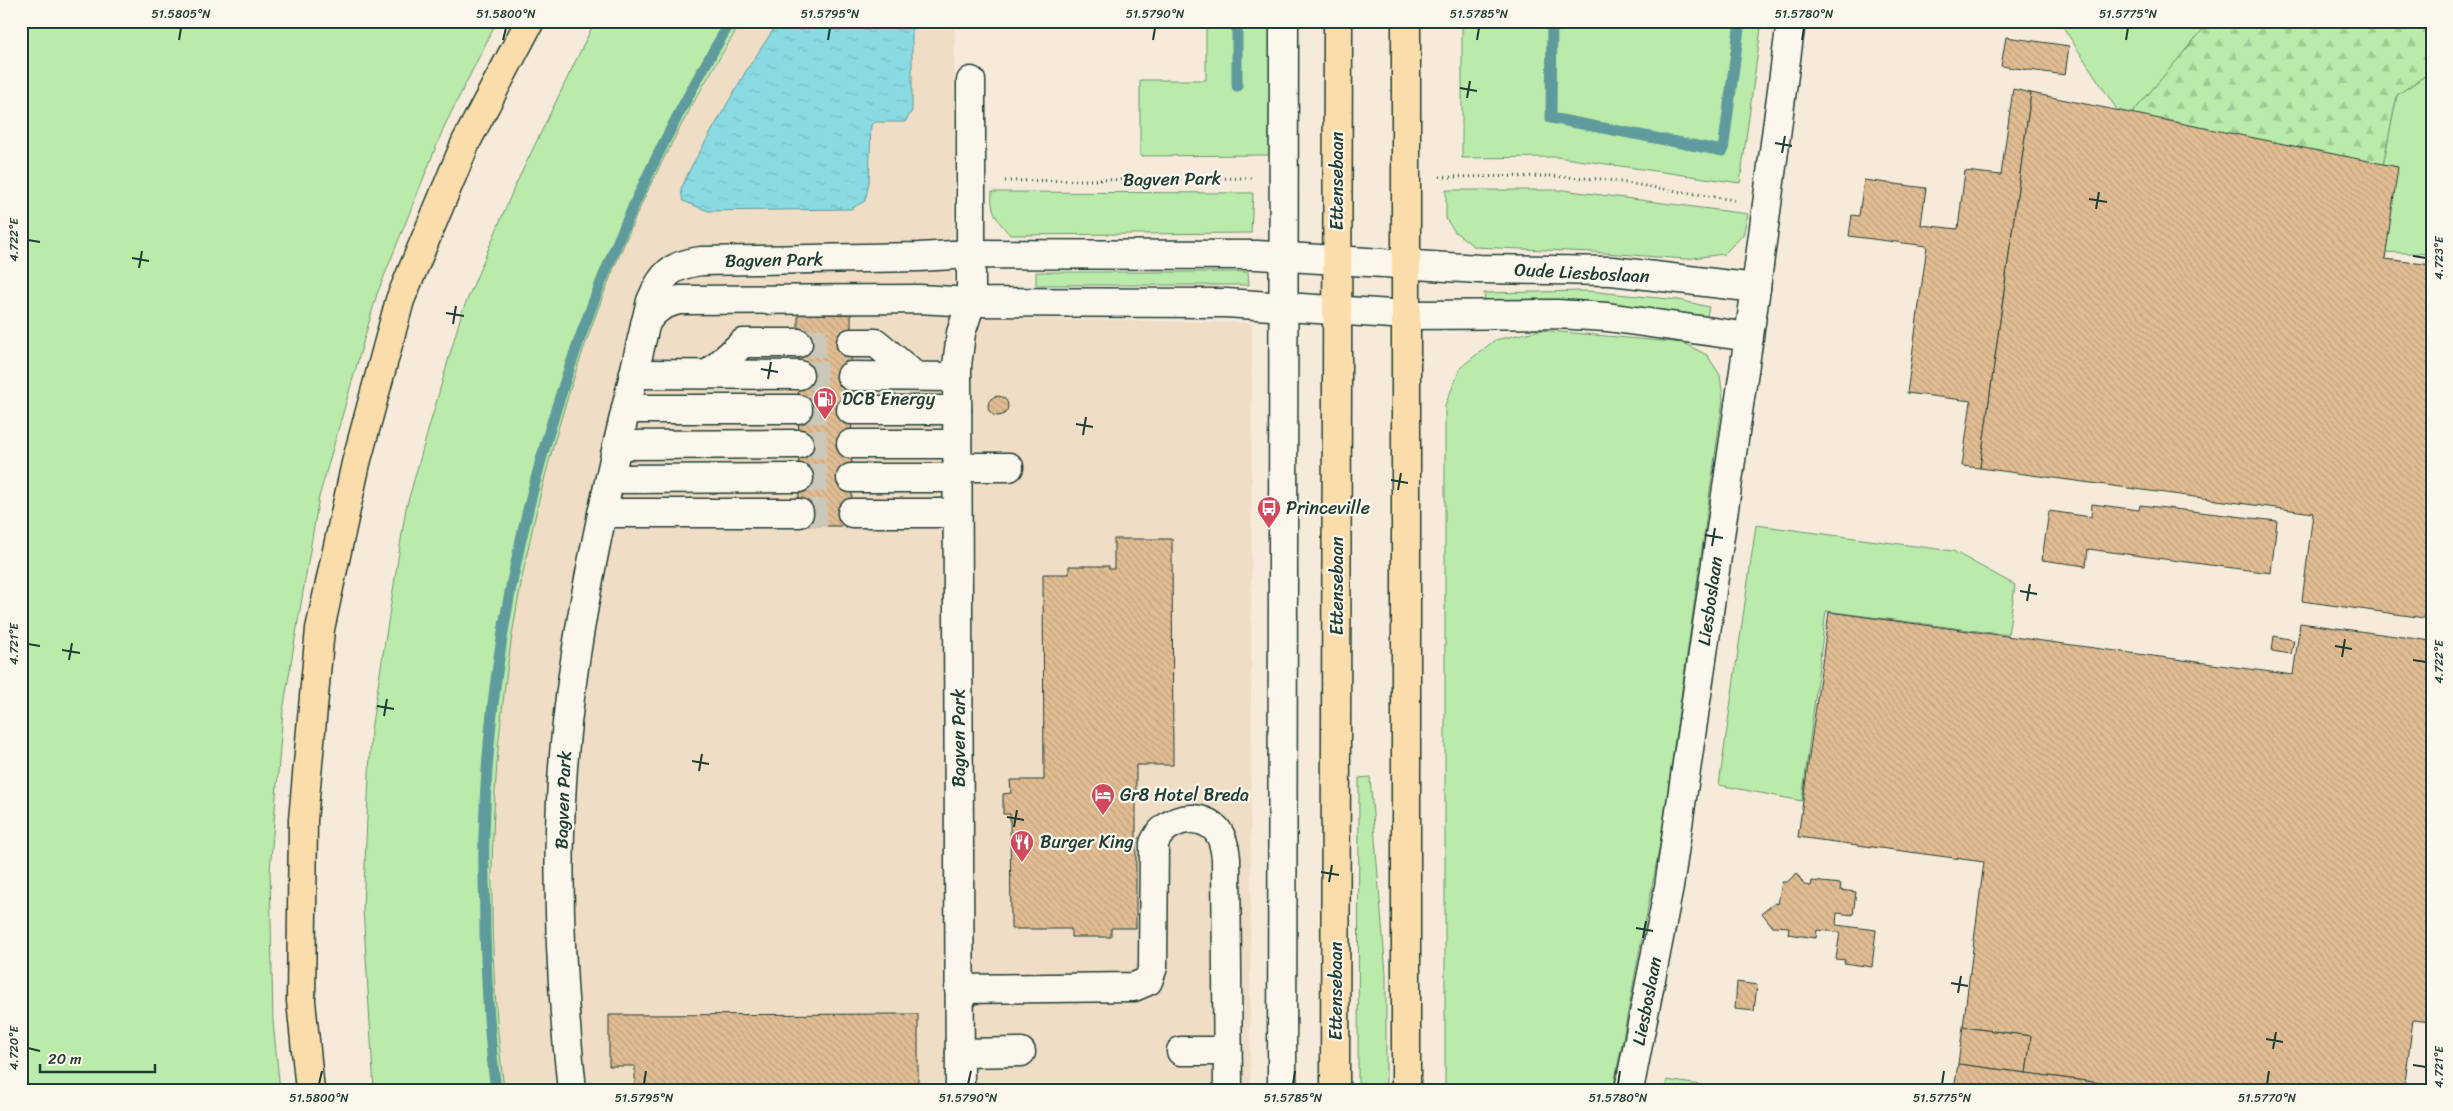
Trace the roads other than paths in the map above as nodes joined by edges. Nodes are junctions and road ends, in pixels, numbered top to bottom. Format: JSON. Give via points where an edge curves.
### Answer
{"nodes":[{"id":1,"x":530,"y":21,"type":"edge"},
{"id":2,"x":1284,"y":21,"type":"edge"},
{"id":3,"x":1338,"y":21,"type":"edge"},
{"id":4,"x":1406,"y":21,"type":"edge"},
{"id":5,"x":1791,"y":21,"type":"edge"},
{"id":6,"x":971,"y":81,"type":"dead end"},
{"id":7,"x":971,"y":254,"type":"junction"},
{"id":8,"x":1284,"y":257,"type":"junction"},
{"id":9,"x":1337,"y":260,"type":"junction"},
{"id":10,"x":1407,"y":265,"type":"junction"},
{"id":11,"x":1756,"y":288,"type":"junction"},
{"id":12,"x":971,"y":302,"type":"junction"},
{"id":13,"x":1284,"y":307,"type":"junction"},
{"id":14,"x":1337,"y":310,"type":"junction"},
{"id":15,"x":1407,"y":315,"type":"junction"},
{"id":16,"x":645,"y":324,"type":"junction"},
{"id":17,"x":1748,"y":337,"type":"junction"},
{"id":18,"x":798,"y":343,"type":"tunnel mouth"},
{"id":19,"x":851,"y":344,"type":"tunnel mouth"},
{"id":20,"x":634,"y":374,"type":"junction"},
{"id":21,"x":709,"y":374,"type":"junction"},
{"id":22,"x":799,"y":375,"type":"tunnel mouth"},
{"id":23,"x":851,"y":376,"type":"tunnel mouth"},
{"id":24,"x":915,"y":376,"type":"junction"},
{"id":25,"x":957,"y":377,"type":"junction"},
{"id":26,"x":626,"y":409,"type":"junction"},
{"id":27,"x":798,"y":410,"type":"tunnel mouth"},
{"id":28,"x":851,"y":410,"type":"tunnel mouth"},
{"id":29,"x":957,"y":410,"type":"junction"},
{"id":30,"x":799,"y":444,"type":"tunnel mouth"},
{"id":31,"x":852,"y":444,"type":"tunnel mouth"},
{"id":32,"x":618,"y":445,"type":"junction"},
{"id":33,"x":958,"y":463,"type":"junction"},
{"id":34,"x":1009,"y":467,"type":"dead end"},
{"id":35,"x":610,"y":478,"type":"junction"},
{"id":36,"x":799,"y":478,"type":"tunnel mouth"},
{"id":37,"x":851,"y":478,"type":"tunnel mouth"},
{"id":38,"x":602,"y":513,"type":"junction"},
{"id":39,"x":799,"y":513,"type":"tunnel mouth"},
{"id":40,"x":852,"y":513,"type":"tunnel mouth"},
{"id":41,"x":958,"y":513,"type":"junction"},
{"id":42,"x":959,"y":989,"type":"junction"},
{"id":43,"x":1227,"y":1042,"type":"junction"},
{"id":44,"x":1181,"y":1051,"type":"dead end"},
{"id":45,"x":1021,"y":1052,"type":"dead end"},
{"id":46,"x":960,"y":1053,"type":"junction"},
{"id":47,"x":310,"y":1090,"type":"edge"},
{"id":48,"x":572,"y":1090,"type":"edge"},
{"id":49,"x":960,"y":1090,"type":"edge"},
{"id":50,"x":1228,"y":1090,"type":"edge"},
{"id":51,"x":1282,"y":1090,"type":"edge"},
{"id":52,"x":1335,"y":1090,"type":"edge"},
{"id":53,"x":1406,"y":1090,"type":"edge"},
{"id":54,"x":1629,"y":1090,"type":"edge"}],
"edges":[{"from":1,"to":47,"type":"main road","via":[[466,142],[400,300],[356,463],[320,629],[303,820],[301,1001]]},
{"from":2,"to":8,"type":"street"},
{"from":3,"to":9,"type":"main road","name":"Ettensebaan"},
{"from":4,"to":10,"type":"main road"},
{"from":5,"to":11,"type":"street","name":"Liesboslaan"},
{"from":6,"to":7,"type":"street","name":"Bagven Park"},
{"from":7,"to":8,"type":"street","name":"Bagven Park"},
{"from":7,"to":12,"type":"street","name":"Bagven Park"},
{"from":7,"to":16,"type":"street","name":"Bagven Park","via":[[688,263],[668,272],[657,286]]},
{"from":8,"to":9,"type":"street","name":"Bagven Park"},
{"from":8,"to":13,"type":"street"},
{"from":9,"to":10,"type":"street","name":"Oude Liesboslaan"},
{"from":9,"to":14,"type":"main road","name":"Ettensebaan"},
{"from":10,"to":11,"type":"street","name":"Oude Liesboslaan","via":[[1612,271]]},
{"from":10,"to":15,"type":"main road"},
{"from":11,"to":17,"type":"street","name":"Liesboslaan"},
{"from":12,"to":13,"type":"street","name":"Bagven Park","via":[[1226,303]]},
{"from":12,"to":16,"type":"street","name":"Bagven Park","via":[[919,299],[680,300],[660,306]]},
{"from":12,"to":25,"type":"street","name":"Bagven Park","via":[[961,333]]},
{"from":13,"to":14,"type":"street","name":"Bagven Park"},
{"from":13,"to":51,"type":"street"},
{"from":14,"to":15,"type":"street","name":"Bagven Park"},
{"from":14,"to":52,"type":"main road","name":"Ettensebaan"},
{"from":15,"to":17,"type":"street","via":[[1607,317]]},
{"from":15,"to":53,"type":"main road"},
{"from":16,"to":20,"type":"street","name":"Bagven Park"},
{"from":17,"to":54,"type":"street","name":"Liesboslaan","via":[[1669,887]]},
{"from":18,"to":21,"type":"street","via":[[743,343]]},
{"from":19,"to":24,"type":"street","via":[[876,343]]},
{"from":20,"to":21,"type":"street"},
{"from":20,"to":26,"type":"street","name":"Bagven Park"},
{"from":21,"to":22,"type":"street"},
{"from":23,"to":24,"type":"street"},
{"from":24,"to":25,"type":"street"},
{"from":25,"to":29,"type":"street","name":"Bagven Park"},
{"from":26,"to":27,"type":"street"},
{"from":26,"to":32,"type":"street","name":"Bagven Park"},
{"from":28,"to":29,"type":"street"},
{"from":29,"to":33,"type":"street","name":"Bagven Park"},
{"from":30,"to":32,"type":"street"},
{"from":31,"to":33,"type":"street"},
{"from":32,"to":35,"type":"street","name":"Bagven Park"},
{"from":33,"to":34,"type":"street"},
{"from":33,"to":37,"type":"street"},
{"from":33,"to":41,"type":"street","name":"Bagven Park"},
{"from":35,"to":36,"type":"street"},
{"from":35,"to":38,"type":"street","name":"Bagven Park"},
{"from":38,"to":39,"type":"street"},
{"from":38,"to":48,"type":"street","name":"Bagven Park","via":[[579,629],[562,781],[561,928],[565,1024]]},
{"from":40,"to":41,"type":"street"},
{"from":41,"to":42,"type":"street","name":"Bagven Park"},
{"from":42,"to":43,"type":"street","via":[[1134,987],[1148,982],[1153,966],[1154,843],[1167,825],[1190,819],[1205,822],[1217,830],[1225,850]]},
{"from":42,"to":46,"type":"street","name":"Bagven Park"},
{"from":43,"to":44,"type":"street"},
{"from":43,"to":50,"type":"street"},
{"from":45,"to":46,"type":"street"},
{"from":46,"to":49,"type":"street","name":"Bagven Park"}]}
